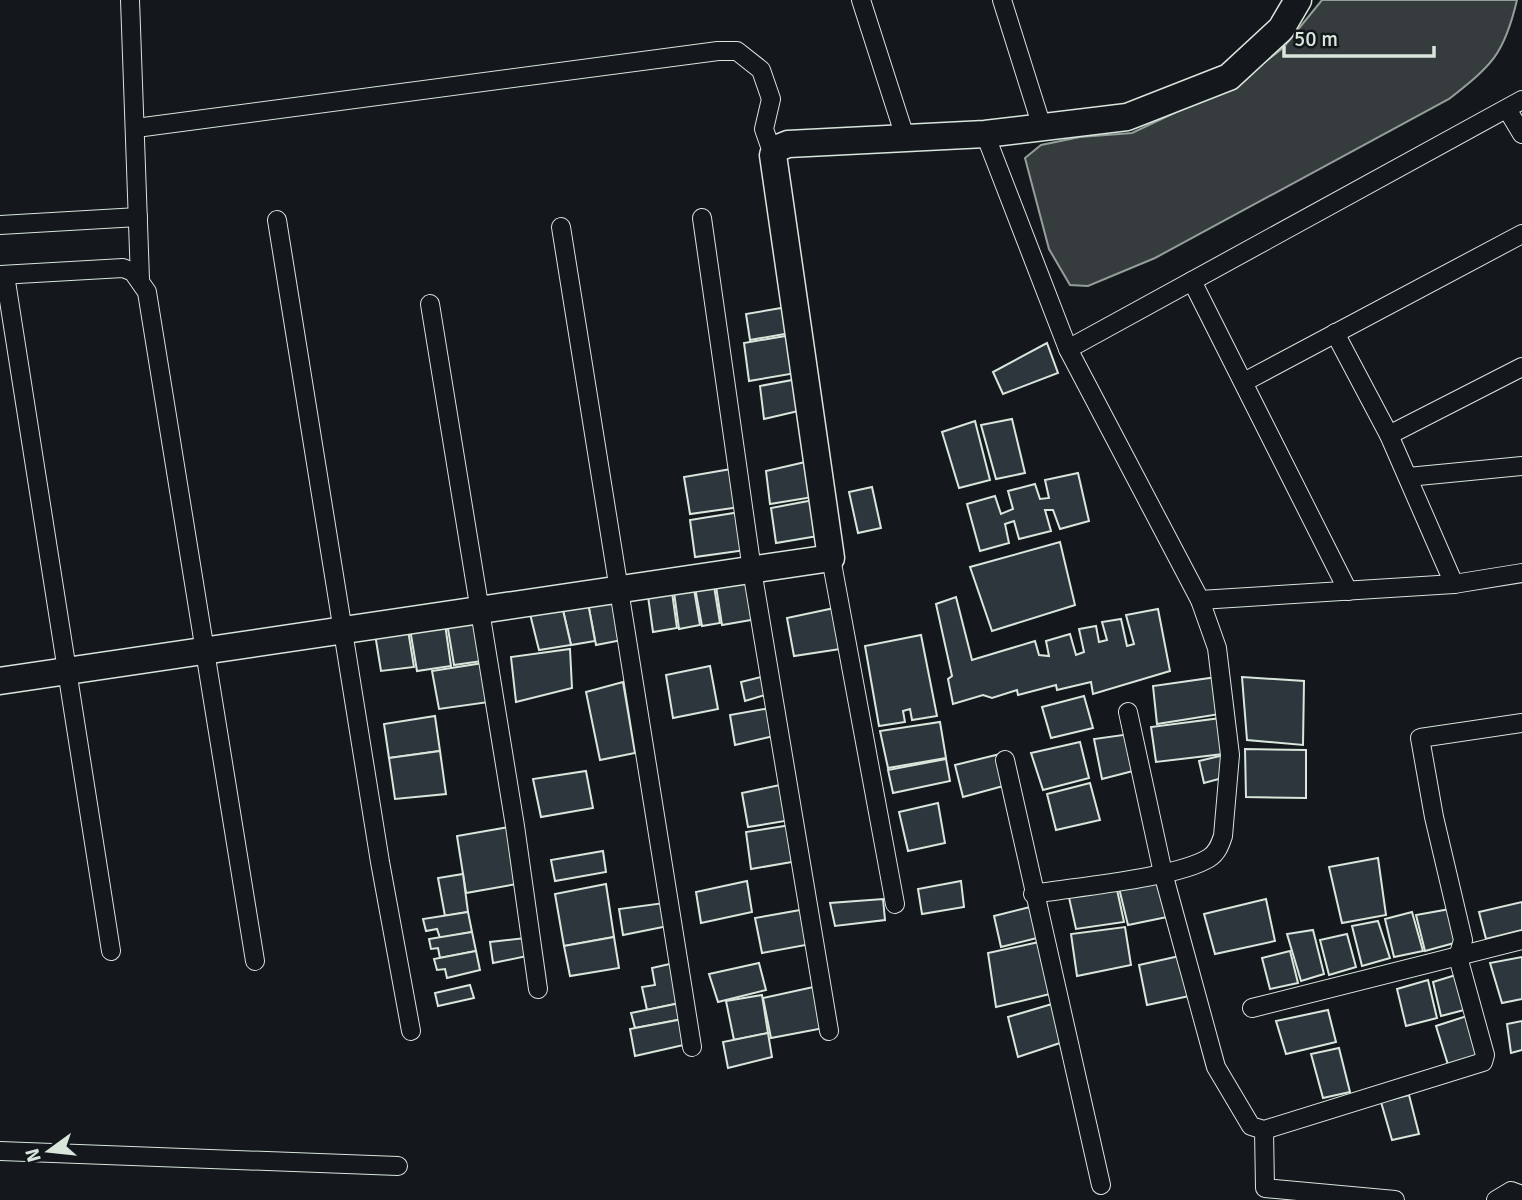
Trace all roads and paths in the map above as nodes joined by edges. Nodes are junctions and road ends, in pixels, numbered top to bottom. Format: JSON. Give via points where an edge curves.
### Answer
{"nodes":[{"id":1,"x":130,"y":0,"type":"edge"},
{"id":2,"x":861,"y":0,"type":"edge"},
{"id":3,"x":1002,"y":0,"type":"edge"},
{"id":4,"x":1298,"y":0,"type":"edge"},
{"id":5,"x":1515,"y":104,"type":"edge"},
{"id":6,"x":1042,"y":127,"type":"junction"},
{"id":7,"x":136,"y":128,"type":"junction"},
{"id":8,"x":985,"y":134,"type":"junction"},
{"id":9,"x":1522,"y":134,"type":"edge"},
{"id":10,"x":905,"y":137,"type":"junction"},
{"id":11,"x":773,"y":155,"type":"junction"},
{"id":12,"x":138,"y":217,"type":"junction"},
{"id":13,"x":702,"y":218,"type":"dead end"},
{"id":14,"x":277,"y":220,"type":"dead end"},
{"id":15,"x":0,"y":225,"type":"edge"},
{"id":16,"x":561,"y":227,"type":"dead end"},
{"id":17,"x":1522,"y":234,"type":"edge"},
{"id":18,"x":2,"y":275,"type":"edge"},
{"id":19,"x":139,"y":279,"type":"junction"},
{"id":20,"x":1192,"y":281,"type":"junction"},
{"id":21,"x":430,"y":304,"type":"dead end"},
{"id":22,"x":1335,"y":333,"type":"junction"},
{"id":23,"x":1068,"y":349,"type":"junction"},
{"id":24,"x":1522,"y":367,"type":"edge"},
{"id":25,"x":1244,"y":382,"type":"junction"},
{"id":26,"x":1390,"y":435,"type":"junction"},
{"id":27,"x":1522,"y":466,"type":"edge"},
{"id":28,"x":1408,"y":477,"type":"junction"},
{"id":29,"x":831,"y":558,"type":"junction"},
{"id":30,"x":752,"y":570,"type":"junction"},
{"id":31,"x":1522,"y":573,"type":"edge"},
{"id":32,"x":1454,"y":584,"type":"junction"},
{"id":33,"x":618,"y":591,"type":"junction"},
{"id":34,"x":1348,"y":591,"type":"junction"},
{"id":35,"x":1200,"y":600,"type":"junction"},
{"id":36,"x":478,"y":611,"type":"junction"},
{"id":37,"x":343,"y":631,"type":"junction"},
{"id":38,"x":206,"y":650,"type":"junction"},
{"id":39,"x":69,"y":670,"type":"junction"},
{"id":40,"x":0,"y":681,"type":"edge"},
{"id":41,"x":1128,"y":712,"type":"dead end"},
{"id":42,"x":1522,"y":723,"type":"edge"},
{"id":43,"x":1004,"y":760,"type":"dead end"},
{"id":44,"x":1163,"y":873,"type":"junction"},
{"id":45,"x":1034,"y":894,"type":"junction"},
{"id":46,"x":895,"y":904,"type":"dead end"},
{"id":47,"x":1522,"y":940,"type":"edge"},
{"id":48,"x":111,"y":951,"type":"dead end"},
{"id":49,"x":1458,"y":957,"type":"junction"},
{"id":50,"x":255,"y":961,"type":"dead end"},
{"id":51,"x":538,"y":989,"type":"dead end"},
{"id":52,"x":1252,"y":1008,"type":"dead end"},
{"id":53,"x":411,"y":1031,"type":"dead end"},
{"id":54,"x":829,"y":1031,"type":"dead end"},
{"id":55,"x":692,"y":1047,"type":"dead end"},
{"id":56,"x":1264,"y":1130,"type":"junction"},
{"id":57,"x":0,"y":1151,"type":"edge"},
{"id":58,"x":398,"y":1167,"type":"dead end"},
{"id":59,"x":1101,"y":1185,"type":"dead end"},
{"id":60,"x":1522,"y":1195,"type":"edge"},
{"id":61,"x":1395,"y":1200,"type":"edge"},
{"id":62,"x":1496,"y":1200,"type":"edge"}],
"edges":[{"from":1,"to":7,"type":"street"},
{"from":2,"to":10,"type":"street"},
{"from":3,"to":6,"type":"street"},
{"from":4,"to":6,"type":"street","via":[[1281,29],[1229,77],[1128,117]]},
{"from":5,"to":9,"type":"street"},
{"from":5,"to":20,"type":"street"},
{"from":6,"to":8,"type":"street"},
{"from":7,"to":11,"type":"street","via":[[737,51],[761,69],[771,99],[764,129]]},
{"from":7,"to":12,"type":"street"},
{"from":8,"to":10,"type":"street"},
{"from":8,"to":23,"type":"street"},
{"from":10,"to":11,"type":"street","via":[[788,145]]},
{"from":11,"to":29,"type":"street"},
{"from":12,"to":15,"type":"street"},
{"from":12,"to":19,"type":"street"},
{"from":13,"to":30,"type":"street"},
{"from":14,"to":37,"type":"street"},
{"from":16,"to":33,"type":"street"},
{"from":17,"to":22,"type":"street"},
{"from":18,"to":19,"type":"street","via":[[122,268]]},
{"from":18,"to":39,"type":"street"},
{"from":19,"to":38,"type":"street","via":[[147,292]]},
{"from":20,"to":23,"type":"street"},
{"from":20,"to":25,"type":"street"},
{"from":21,"to":36,"type":"street"},
{"from":22,"to":25,"type":"street"},
{"from":22,"to":26,"type":"street"},
{"from":23,"to":35,"type":"street"},
{"from":24,"to":26,"type":"street"},
{"from":25,"to":34,"type":"street"},
{"from":26,"to":28,"type":"street"},
{"from":27,"to":28,"type":"street"},
{"from":28,"to":32,"type":"street"},
{"from":29,"to":30,"type":"street"},
{"from":29,"to":46,"type":"street"},
{"from":30,"to":33,"type":"street"},
{"from":30,"to":54,"type":"street"},
{"from":31,"to":32,"type":"street"},
{"from":32,"to":34,"type":"street"},
{"from":33,"to":36,"type":"street"},
{"from":33,"to":55,"type":"street"},
{"from":34,"to":35,"type":"street"},
{"from":35,"to":44,"type":"street","via":[[1217,648],[1230,755],[1223,836],[1211,857]]},
{"from":36,"to":37,"type":"street"},
{"from":36,"to":51,"type":"street"},
{"from":37,"to":38,"type":"street"},
{"from":37,"to":53,"type":"street"},
{"from":38,"to":39,"type":"street"},
{"from":38,"to":50,"type":"street"},
{"from":39,"to":40,"type":"street"},
{"from":39,"to":48,"type":"street"},
{"from":41,"to":44,"type":"street"},
{"from":42,"to":49,"type":"street","via":[[1420,738],[1464,940]]},
{"from":43,"to":45,"type":"street"},
{"from":44,"to":45,"type":"street"},
{"from":44,"to":56,"type":"street","via":[[1216,1067],[1251,1126]]},
{"from":45,"to":59,"type":"street"},
{"from":47,"to":49,"type":"street"},
{"from":49,"to":52,"type":"street"},
{"from":49,"to":56,"type":"street","via":[[1485,1055],[1483,1062]]},
{"from":56,"to":61,"type":"street","via":[[1265,1188]]},
{"from":57,"to":58,"type":"street"},
{"from":60,"to":62,"type":"street","via":[[1511,1191]]}]}
